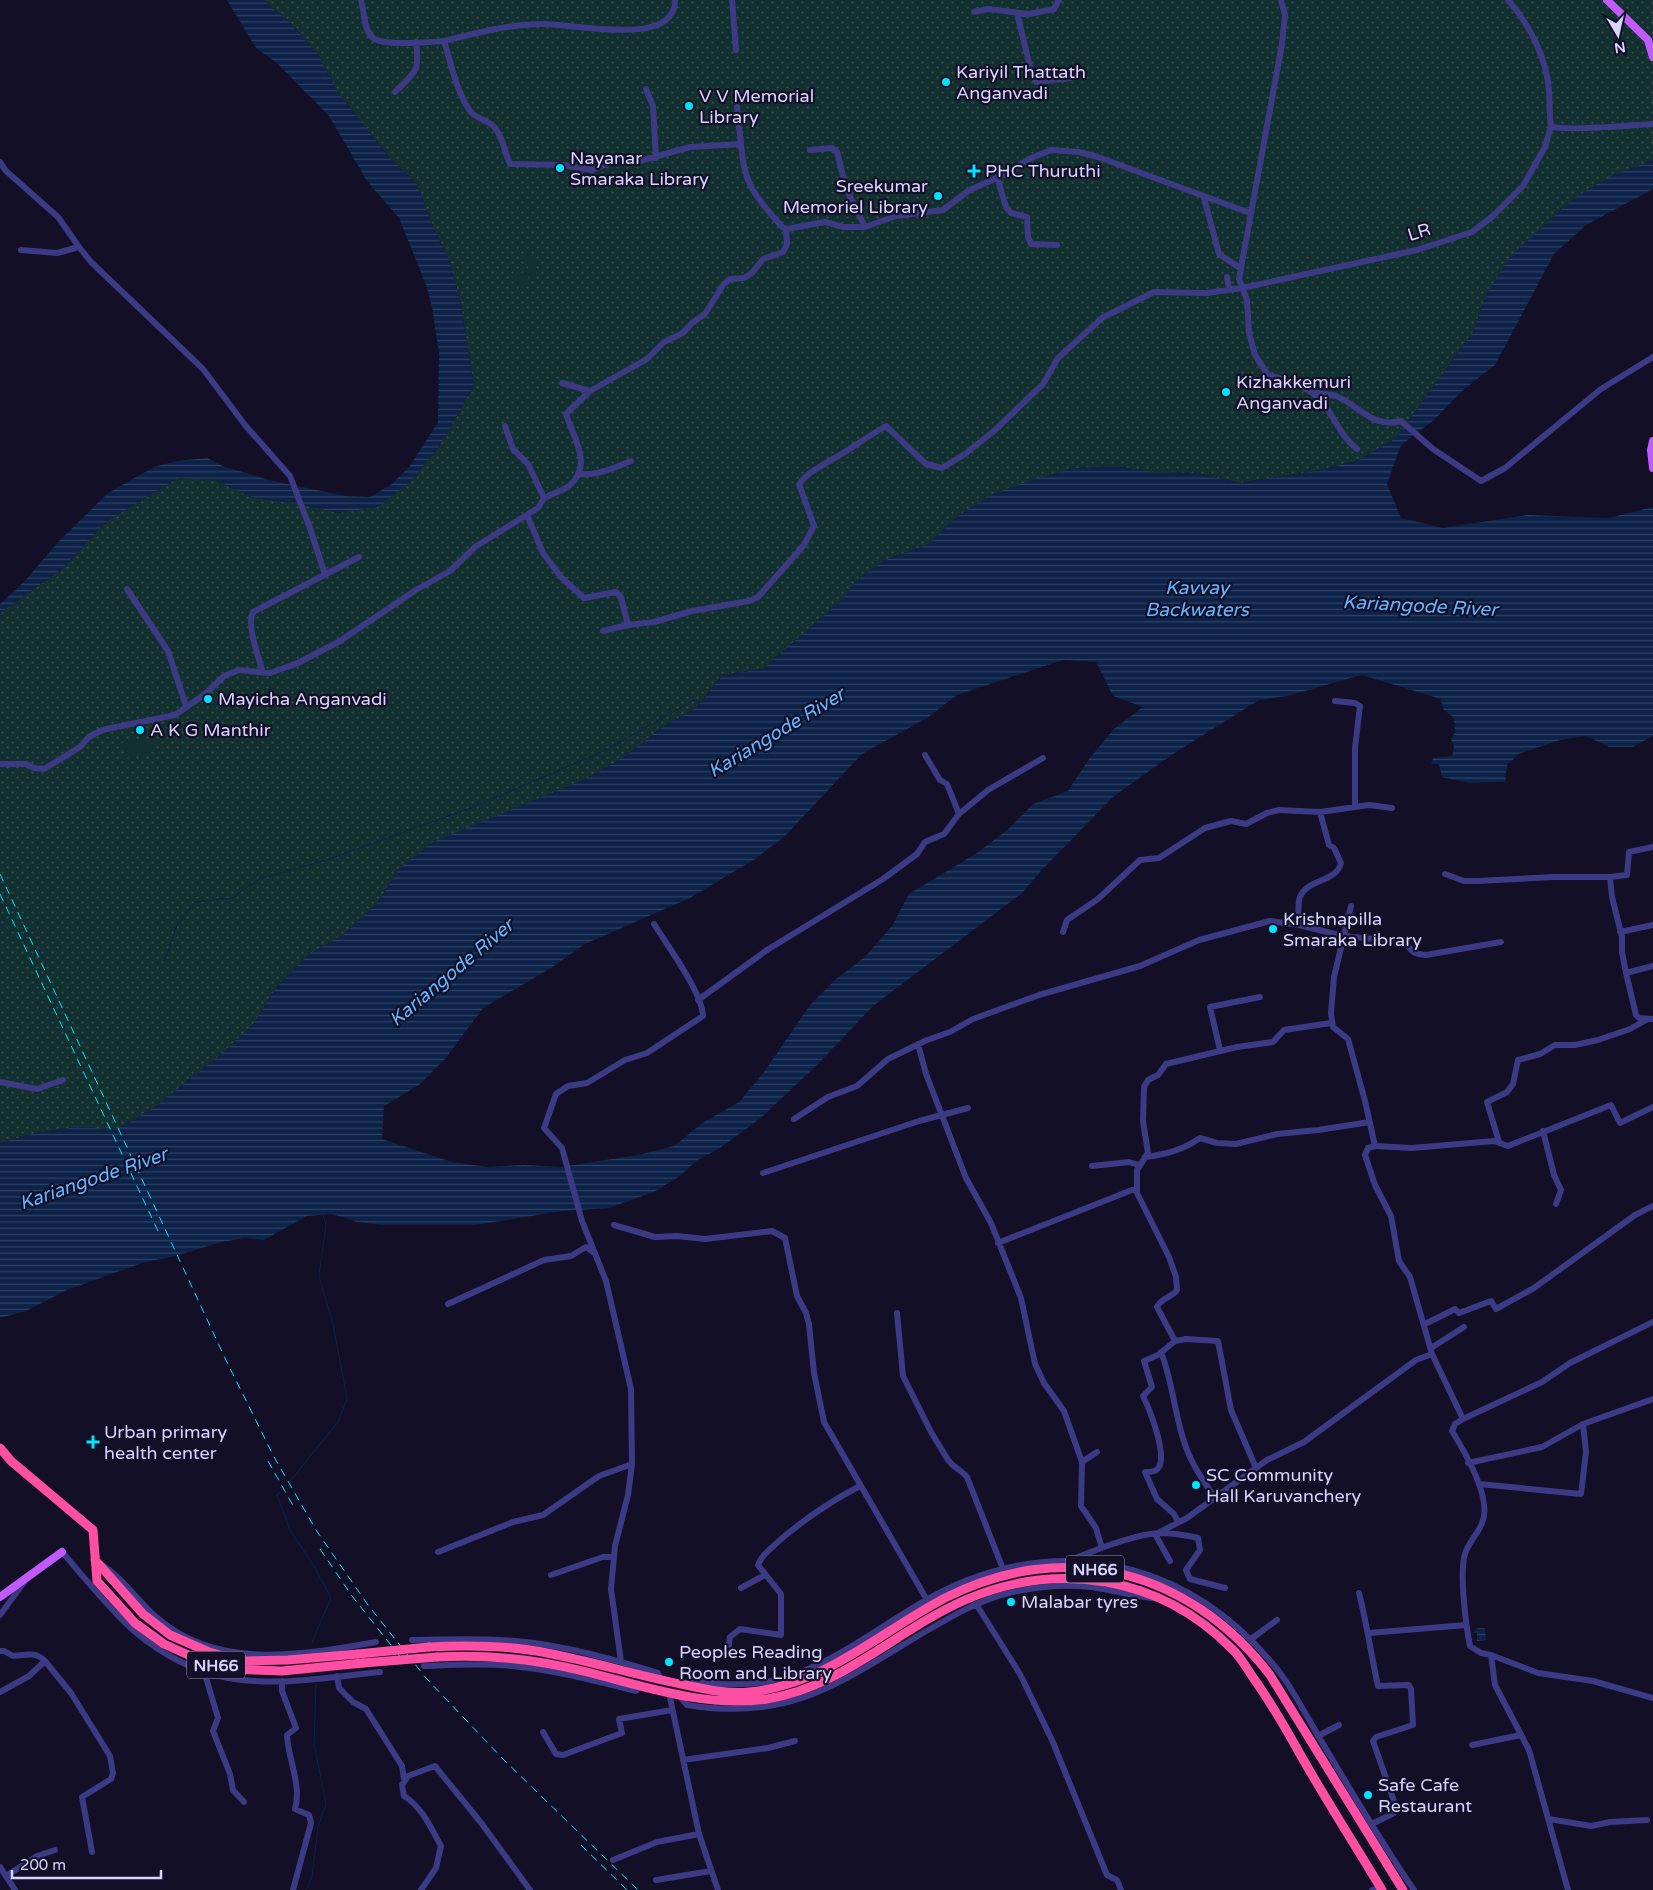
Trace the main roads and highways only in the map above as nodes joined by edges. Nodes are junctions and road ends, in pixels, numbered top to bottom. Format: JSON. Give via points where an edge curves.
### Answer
{"nodes":[{"id":1,"x":1606,"y":0,"type":"edge"},
{"id":2,"x":1653,"y":57,"type":"edge"},
{"id":3,"x":1653,"y":441,"type":"edge"},
{"id":4,"x":1653,"y":468,"type":"edge"},
{"id":5,"x":0,"y":1448,"type":"edge"},
{"id":6,"x":62,"y":1552,"type":"road end"},
{"id":7,"x":95,"y":1560,"type":"junction"},
{"id":8,"x":0,"y":1597,"type":"edge"},
{"id":9,"x":661,"y":1681,"type":"junction"},
{"id":10,"x":640,"y":1686,"type":"junction"},
{"id":11,"x":1378,"y":1889,"type":"edge"},
{"id":12,"x":1403,"y":1890,"type":"edge"}],
"edges":[{"from":1,"to":2,"type":"main road","via":[[1648,40]]},
{"from":3,"to":4,"type":"main road"},
{"from":5,"to":7,"type":"highway","number":"NH66","via":[[93,1530]]},
{"from":6,"to":8,"type":"main road"},
{"from":7,"to":9,"type":"highway","number":"NH66","bridge":true,"via":[[143,1614],[170,1635],[209,1652],[242,1661],[474,1645],[547,1653]]},
{"from":7,"to":10,"type":"highway","number":"NH66","bridge":true,"via":[[97,1581],[135,1623],[164,1644],[229,1669],[282,1671],[476,1655],[513,1657]]},
{"from":9,"to":10,"type":"highway","number":"NH66"},
{"from":9,"to":12,"type":"highway","number":"NH66","via":[[718,1691],[746,1692],[790,1684],[829,1668],[945,1598],[1000,1576],[1070,1568],[1120,1574],[1157,1585],[1186,1599],[1212,1615],[1255,1656],[1270,1675]]},
{"from":10,"to":11,"type":"highway","number":"NH66","via":[[719,1702],[770,1698],[811,1688],[954,1606],[1001,1586],[1063,1578],[1123,1584],[1194,1616],[1234,1650],[1276,1710]]}]}
